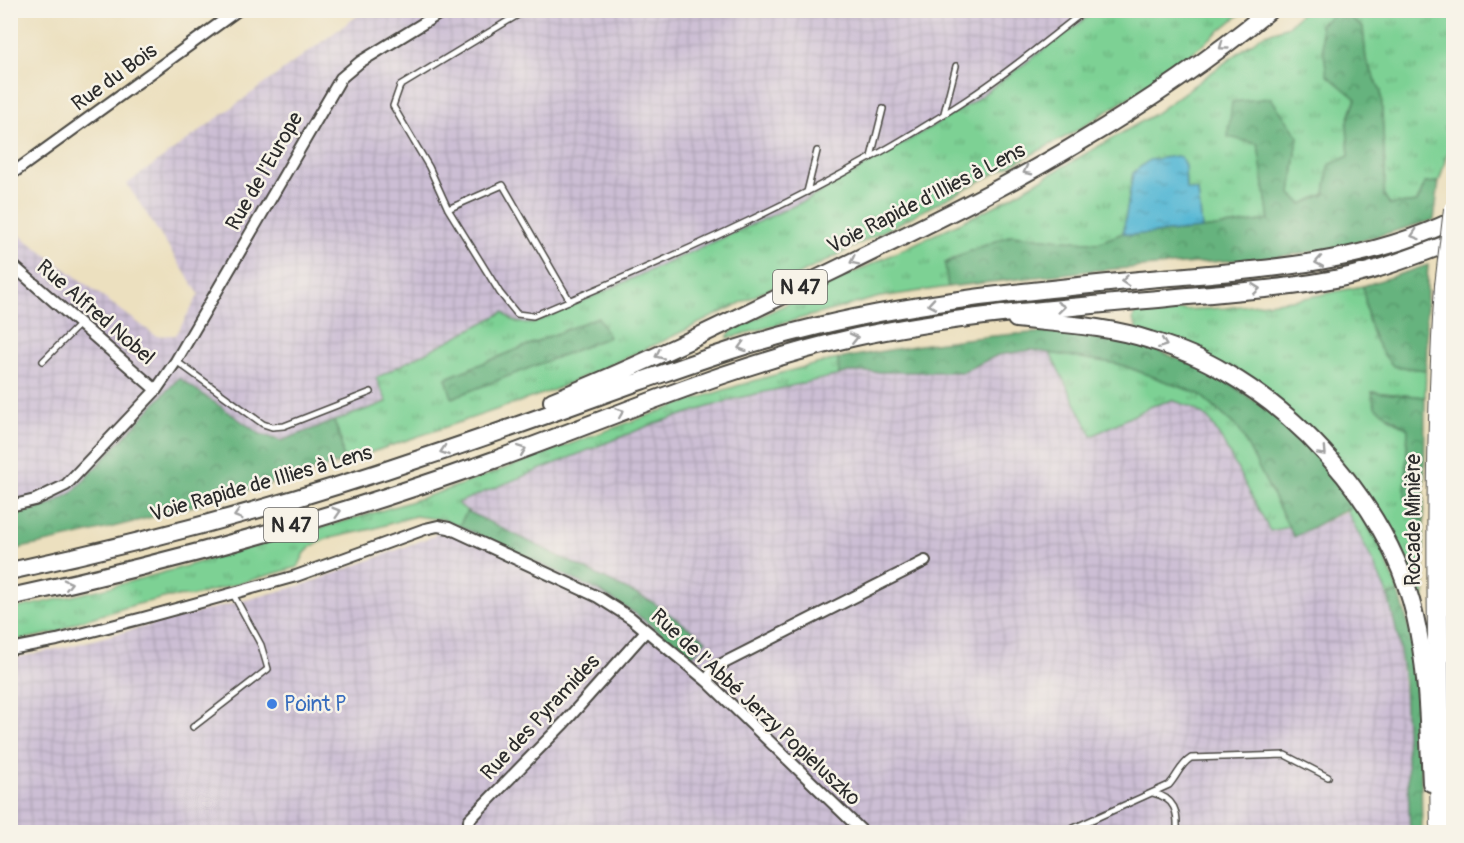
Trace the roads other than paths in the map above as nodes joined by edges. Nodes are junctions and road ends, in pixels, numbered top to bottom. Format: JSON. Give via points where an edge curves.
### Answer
{"nodes":[{"id":1,"x":238,"y":10,"type":"edge"},
{"id":2,"x":445,"y":10,"type":"edge"},
{"id":3,"x":526,"y":10,"type":"edge"},
{"id":4,"x":1086,"y":10,"type":"edge"},
{"id":5,"x":1270,"y":10,"type":"edge"},
{"id":6,"x":956,"y":66,"type":"dead end"},
{"id":7,"x":883,"y":109,"type":"dead end"},
{"id":8,"x":944,"y":113,"type":"junction"},
{"id":9,"x":817,"y":151,"type":"dead end"},
{"id":10,"x":871,"y":157,"type":"junction"},
{"id":11,"x":10,"y":175,"type":"edge"},
{"id":12,"x":807,"y":192,"type":"junction"},
{"id":13,"x":448,"y":209,"type":"junction"},
{"id":14,"x":1454,"y":209,"type":"edge"},
{"id":15,"x":1454,"y":220,"type":"edge"},
{"id":16,"x":1454,"y":241,"type":"edge"},
{"id":17,"x":10,"y":263,"type":"edge"},
{"id":18,"x":570,"y":301,"type":"junction"},
{"id":19,"x":982,"y":315,"type":"junction"},
{"id":20,"x":80,"y":323,"type":"junction"},
{"id":21,"x":176,"y":361,"type":"junction"},
{"id":22,"x":43,"y":362,"type":"dead end"},
{"id":23,"x":156,"y":390,"type":"junction"},
{"id":24,"x":371,"y":392,"type":"dead end"},
{"id":25,"x":519,"y":424,"type":"junction"},
{"id":26,"x":10,"y":506,"type":"edge"},
{"id":27,"x":925,"y":561,"type":"dead end"},
{"id":28,"x":10,"y":571,"type":"edge"},
{"id":29,"x":233,"y":594,"type":"junction"},
{"id":30,"x":10,"y":597,"type":"edge"},
{"id":31,"x":646,"y":631,"type":"junction"},
{"id":32,"x":10,"y":650,"type":"edge"},
{"id":33,"x":706,"y":681,"type":"junction"},
{"id":34,"x":193,"y":727,"type":"dead end"},
{"id":35,"x":1328,"y":777,"type":"dead end"},
{"id":36,"x":1153,"y":793,"type":"junction"},
{"id":37,"x":469,"y":832,"type":"edge"},
{"id":38,"x":863,"y":832,"type":"edge"},
{"id":39,"x":1065,"y":832,"type":"edge"},
{"id":40,"x":1177,"y":832,"type":"edge"},
{"id":41,"x":1440,"y":832,"type":"edge"}],
"edges":[{"from":1,"to":11,"type":"street","name":"Rue du Bois"},
{"from":2,"to":21,"type":"street","name":"Rue de l'Europe","via":[[341,78]]},
{"from":3,"to":13,"type":"lane","via":[[400,86],[393,106],[429,166]]},
{"from":4,"to":8,"type":"lane"},
{"from":5,"to":25,"type":"highway","name":"Voie Rapide d’Illies à Lens","number":"N 47","one_way":true,"via":[[1207,58],[1078,144],[753,310],[548,403]]},
{"from":6,"to":8,"type":"lane"},
{"from":7,"to":10,"type":"lane"},
{"from":8,"to":10,"type":"lane"},
{"from":9,"to":12,"type":"lane"},
{"from":10,"to":12,"type":"lane"},
{"from":12,"to":18,"type":"lane"},
{"from":13,"to":18,"type":"lane","via":[[517,314],[533,316]]},
{"from":13,"to":18,"type":"lane","via":[[503,184]]},
{"from":14,"to":41,"type":"highway","name":"Rocade Minière","bridge":true,"via":[[1445,286],[1437,446]]},
{"from":15,"to":25,"type":"highway","name":"Voie Rapide de Illies à Lens","one_way":true,"via":[[1376,248],[1279,269],[1012,293],[799,330],[723,352]]},
{"from":19,"to":16,"type":"highway","number":"N 47","one_way":true,"via":[[1316,281],[1366,272]]},
{"from":17,"to":20,"type":"street","name":"Rue Alfred Nobel"},
{"from":30,"to":19,"type":"highway","number":"N 47","one_way":true,"via":[[138,568],[429,483],[720,375],[797,352]]},
{"from":19,"to":41,"type":"highway","one_way":true,"via":[[1114,331],[1183,352],[1248,386],[1288,417],[1326,455],[1359,494],[1387,542],[1415,614],[1426,673],[1431,789]]},
{"from":20,"to":22,"type":"lane"},
{"from":20,"to":23,"type":"street","name":"Rue Alfred Nobel"},
{"from":21,"to":23,"type":"street","name":"Rue de l'Europe"},
{"from":21,"to":24,"type":"lane","via":[[262,424],[272,427],[284,426]]},
{"from":23,"to":26,"type":"street","name":"Rue de l'Europe","via":[[66,485],[35,500]]},
{"from":25,"to":28,"type":"highway","name":"Voie Rapide de Illies à Lens","number":"N 47","one_way":true,"via":[[269,506]]},
{"from":27,"to":33,"type":"street","via":[[714,668]]},
{"from":29,"to":31,"type":"street","name":"Rue de l'Abbé Jerzy Popieluszko","via":[[438,526],[598,597]]},
{"from":29,"to":32,"type":"street","name":"Rue de l'Abbé Jerzy Popieluszko"},
{"from":29,"to":34,"type":"lane","via":[[261,645],[268,669]]},
{"from":31,"to":33,"type":"street","name":"Rue de l'Abbé Jerzy Popieluszko"},
{"from":31,"to":37,"type":"street","name":"Rue des Pyramides","via":[[564,723],[469,820]]},
{"from":33,"to":38,"type":"street","name":"Rue de l'Abbé Jerzy Popieluszko"},
{"from":35,"to":36,"type":"lane","via":[[1285,755],[1191,758],[1182,763],[1169,785]]},
{"from":36,"to":39,"type":"lane"},
{"from":36,"to":40,"type":"lane","via":[[1170,800],[1176,809]]}]}
